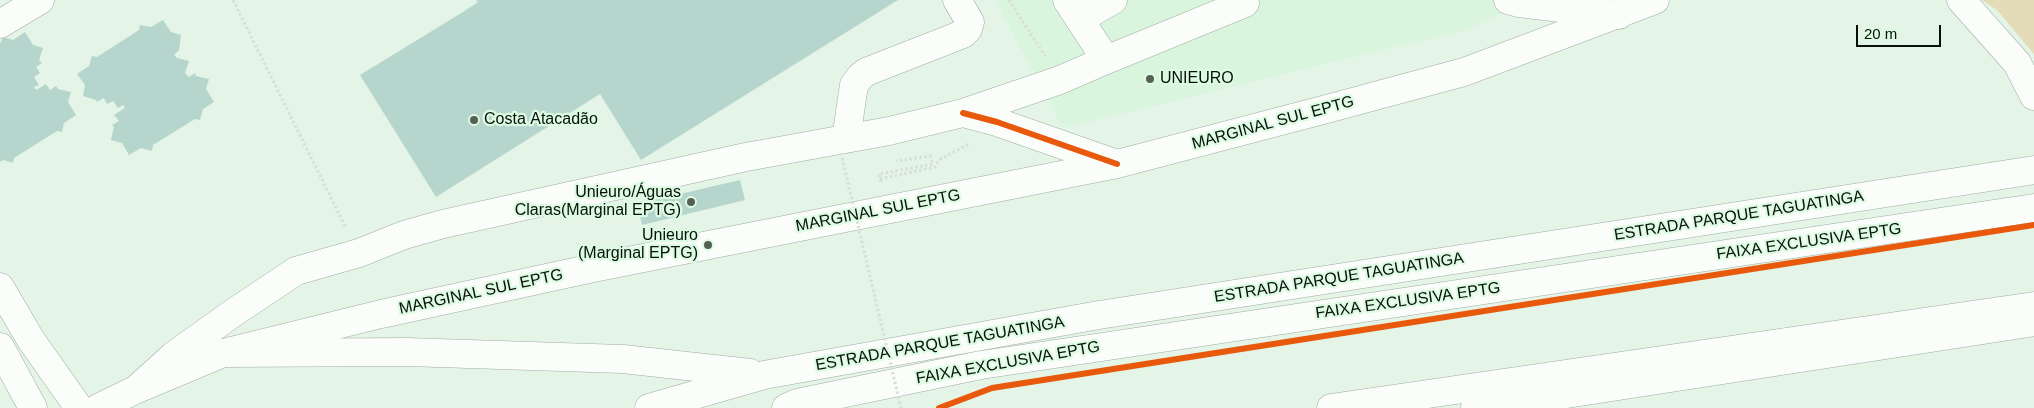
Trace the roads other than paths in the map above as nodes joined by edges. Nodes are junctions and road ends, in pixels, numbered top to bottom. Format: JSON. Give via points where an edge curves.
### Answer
{"nodes":[{"id":1,"x":40,"y":0,"type":"edge"},
{"id":2,"x":957,"y":0,"type":"edge"},
{"id":3,"x":1113,"y":0,"type":"edge"},
{"id":4,"x":1244,"y":0,"type":"edge"},
{"id":5,"x":1508,"y":0,"type":"edge"},
{"id":6,"x":1655,"y":0,"type":"edge"},
{"id":7,"x":1961,"y":0,"type":"edge"},
{"id":8,"x":1074,"y":10,"type":"edge"},
{"id":9,"x":1619,"y":15,"type":"junction"},
{"id":10,"x":0,"y":24,"type":"edge"},
{"id":11,"x":1106,"y":60,"type":"junction"},
{"id":12,"x":2034,"y":96,"type":"edge"},
{"id":13,"x":963,"y":113,"type":"junction"},
{"id":14,"x":843,"y":146,"type":"junction"},
{"id":15,"x":1117,"y":164,"type":"junction"},
{"id":16,"x":2034,"y":170,"type":"edge"},
{"id":17,"x":2034,"y":208,"type":"edge"},
{"id":18,"x":0,"y":287,"type":"edge"},
{"id":19,"x":2034,"y":306,"type":"edge"},
{"id":20,"x":2034,"y":322,"type":"edge"},
{"id":21,"x":0,"y":346,"type":"edge"},
{"id":22,"x":223,"y":353,"type":"junction"},
{"id":23,"x":764,"y":375,"type":"junction"},
{"id":24,"x":137,"y":389,"type":"junction"},
{"id":25,"x":33,"y":408,"type":"edge"},
{"id":26,"x":79,"y":408,"type":"edge"},
{"id":27,"x":98,"y":408,"type":"edge"},
{"id":28,"x":649,"y":408,"type":"edge"},
{"id":29,"x":786,"y":408,"type":"edge"},
{"id":30,"x":1331,"y":408,"type":"edge"},
{"id":31,"x":1475,"y":408,"type":"edge"}],
"edges":[{"from":1,"to":10,"type":"main road"},
{"from":2,"to":14,"type":"main road","via":[[970,22],[963,34],[860,77],[854,85]]},
{"from":3,"to":8,"type":"main road"},
{"from":4,"to":11,"type":"main road","via":[[1245,3]]},
{"from":5,"to":9,"type":"main road"},
{"from":6,"to":9,"type":"main road","name":"MARGINAL SUL EPTG"},
{"from":7,"to":12,"type":"main road","via":[[2017,63]]},
{"from":8,"to":11,"type":"main road"},
{"from":9,"to":15,"type":"main road","name":"MARGINAL SUL EPTG","via":[[1464,72]]},
{"from":11,"to":13,"type":"main road","via":[[1060,80]]},
{"from":13,"to":14,"type":"main road"},
{"from":13,"to":15,"type":"main road"},
{"from":14,"to":24,"type":"main road","via":[[746,157],[443,224],[296,271],[174,356]]},
{"from":15,"to":22,"type":"main road","name":"MARGINAL SUL EPTG","via":[[584,270],[381,314]]},
{"from":16,"to":23,"type":"main road","name":"ESTRADA PARQUE TAGUATINGA","via":[[1099,315]]},
{"from":17,"to":29,"type":"main road","name":"FAIXA EXCLUSIVA EPTG","via":[[981,365],[797,403]]},
{"from":18,"to":26,"type":"main road","via":[[31,340]]},
{"from":19,"to":30,"type":"main road"},
{"from":20,"to":31,"type":"main road"},
{"from":21,"to":25,"type":"main road"},
{"from":22,"to":23,"type":"main road","via":[[408,352],[623,359]]},
{"from":22,"to":24,"type":"main road","name":"MARGINAL SUL EPTG"},
{"from":23,"to":28,"type":"main road","name":"ESTRADA PARQUE TAGUATINGA"},
{"from":24,"to":27,"type":"main road","name":"MARGINAL SUL EPTG"}]}
